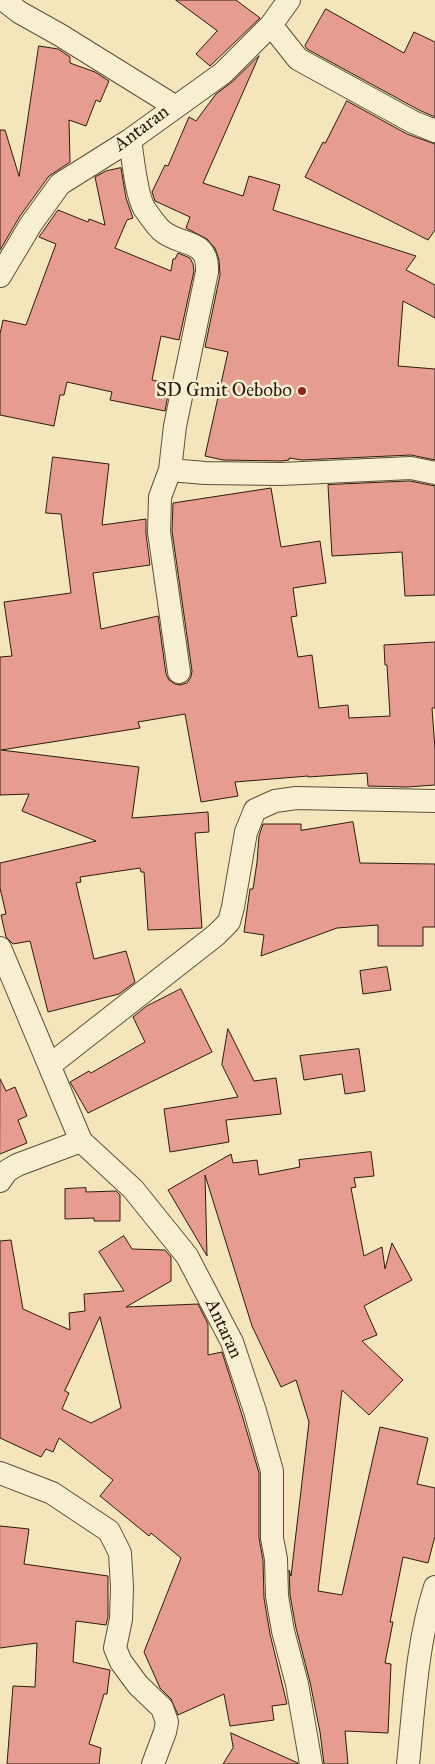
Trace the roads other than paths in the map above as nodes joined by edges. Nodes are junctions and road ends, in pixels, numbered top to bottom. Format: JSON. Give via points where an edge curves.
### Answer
{"nodes":[{"id":1,"x":289,"y":0,"type":"edge"},
{"id":2,"x":8,"y":7,"type":"edge"},
{"id":3,"x":271,"y":25,"type":"junction"},
{"id":4,"x":176,"y":107,"type":"junction"},
{"id":5,"x":435,"y":131,"type":"edge"},
{"id":6,"x":130,"y":140,"type":"junction"},
{"id":7,"x":0,"y":276,"type":"edge"},
{"id":8,"x":170,"y":470,"type":"junction"},
{"id":9,"x":435,"y":473,"type":"edge"},
{"id":10,"x":179,"y":672,"type":"dead end"},
{"id":11,"x":435,"y":801,"type":"edge"},
{"id":12,"x":0,"y":948,"type":"edge"},
{"id":13,"x":50,"y":1066,"type":"junction"},
{"id":14,"x":81,"y":1141,"type":"junction"},
{"id":15,"x":0,"y":1181,"type":"edge"},
{"id":16,"x":0,"y":1473,"type":"edge"},
{"id":17,"x":435,"y":1587,"type":"edge"},
{"id":18,"x":153,"y":1764,"type":"edge"},
{"id":19,"x":311,"y":1764,"type":"edge"},
{"id":20,"x":408,"y":1764,"type":"edge"}],
"edges":[{"from":1,"to":3,"type":"street"},
{"from":2,"to":4,"type":"street","name":"Antaran","via":[[60,34]]},
{"from":3,"to":4,"type":"street","via":[[223,74]]},
{"from":3,"to":5,"type":"street","via":[[298,59]]},
{"from":4,"to":6,"type":"street","name":"Antaran"},
{"from":6,"to":7,"type":"street","name":"Antaran","via":[[60,184]]},
{"from":6,"to":8,"type":"street","via":[[143,206],[161,231],[198,248],[207,259],[175,426]]},
{"from":8,"to":9,"type":"street","via":[[281,474],[411,468]]},
{"from":8,"to":10,"type":"street","via":[[160,497],[159,532]]},
{"from":11,"to":13,"type":"street","via":[[296,798],[275,801],[255,810],[246,832],[228,922],[216,935]]},
{"from":12,"to":13,"type":"street","name":"Antaran"},
{"from":13,"to":14,"type":"street","name":"Antaran"},
{"from":14,"to":15,"type":"street","via":[[17,1165]]},
{"from":14,"to":19,"type":"street","name":"Antaran","via":[[133,1189],[187,1256],[232,1342],[272,1471],[272,1538],[277,1596]]},
{"from":16,"to":18,"type":"street","via":[[52,1493],[109,1530],[120,1553],[122,1587],[121,1619],[115,1648],[138,1685],[162,1708],[166,1722],[166,1732]]},
{"from":17,"to":20,"type":"street","via":[[428,1609]]}]}
